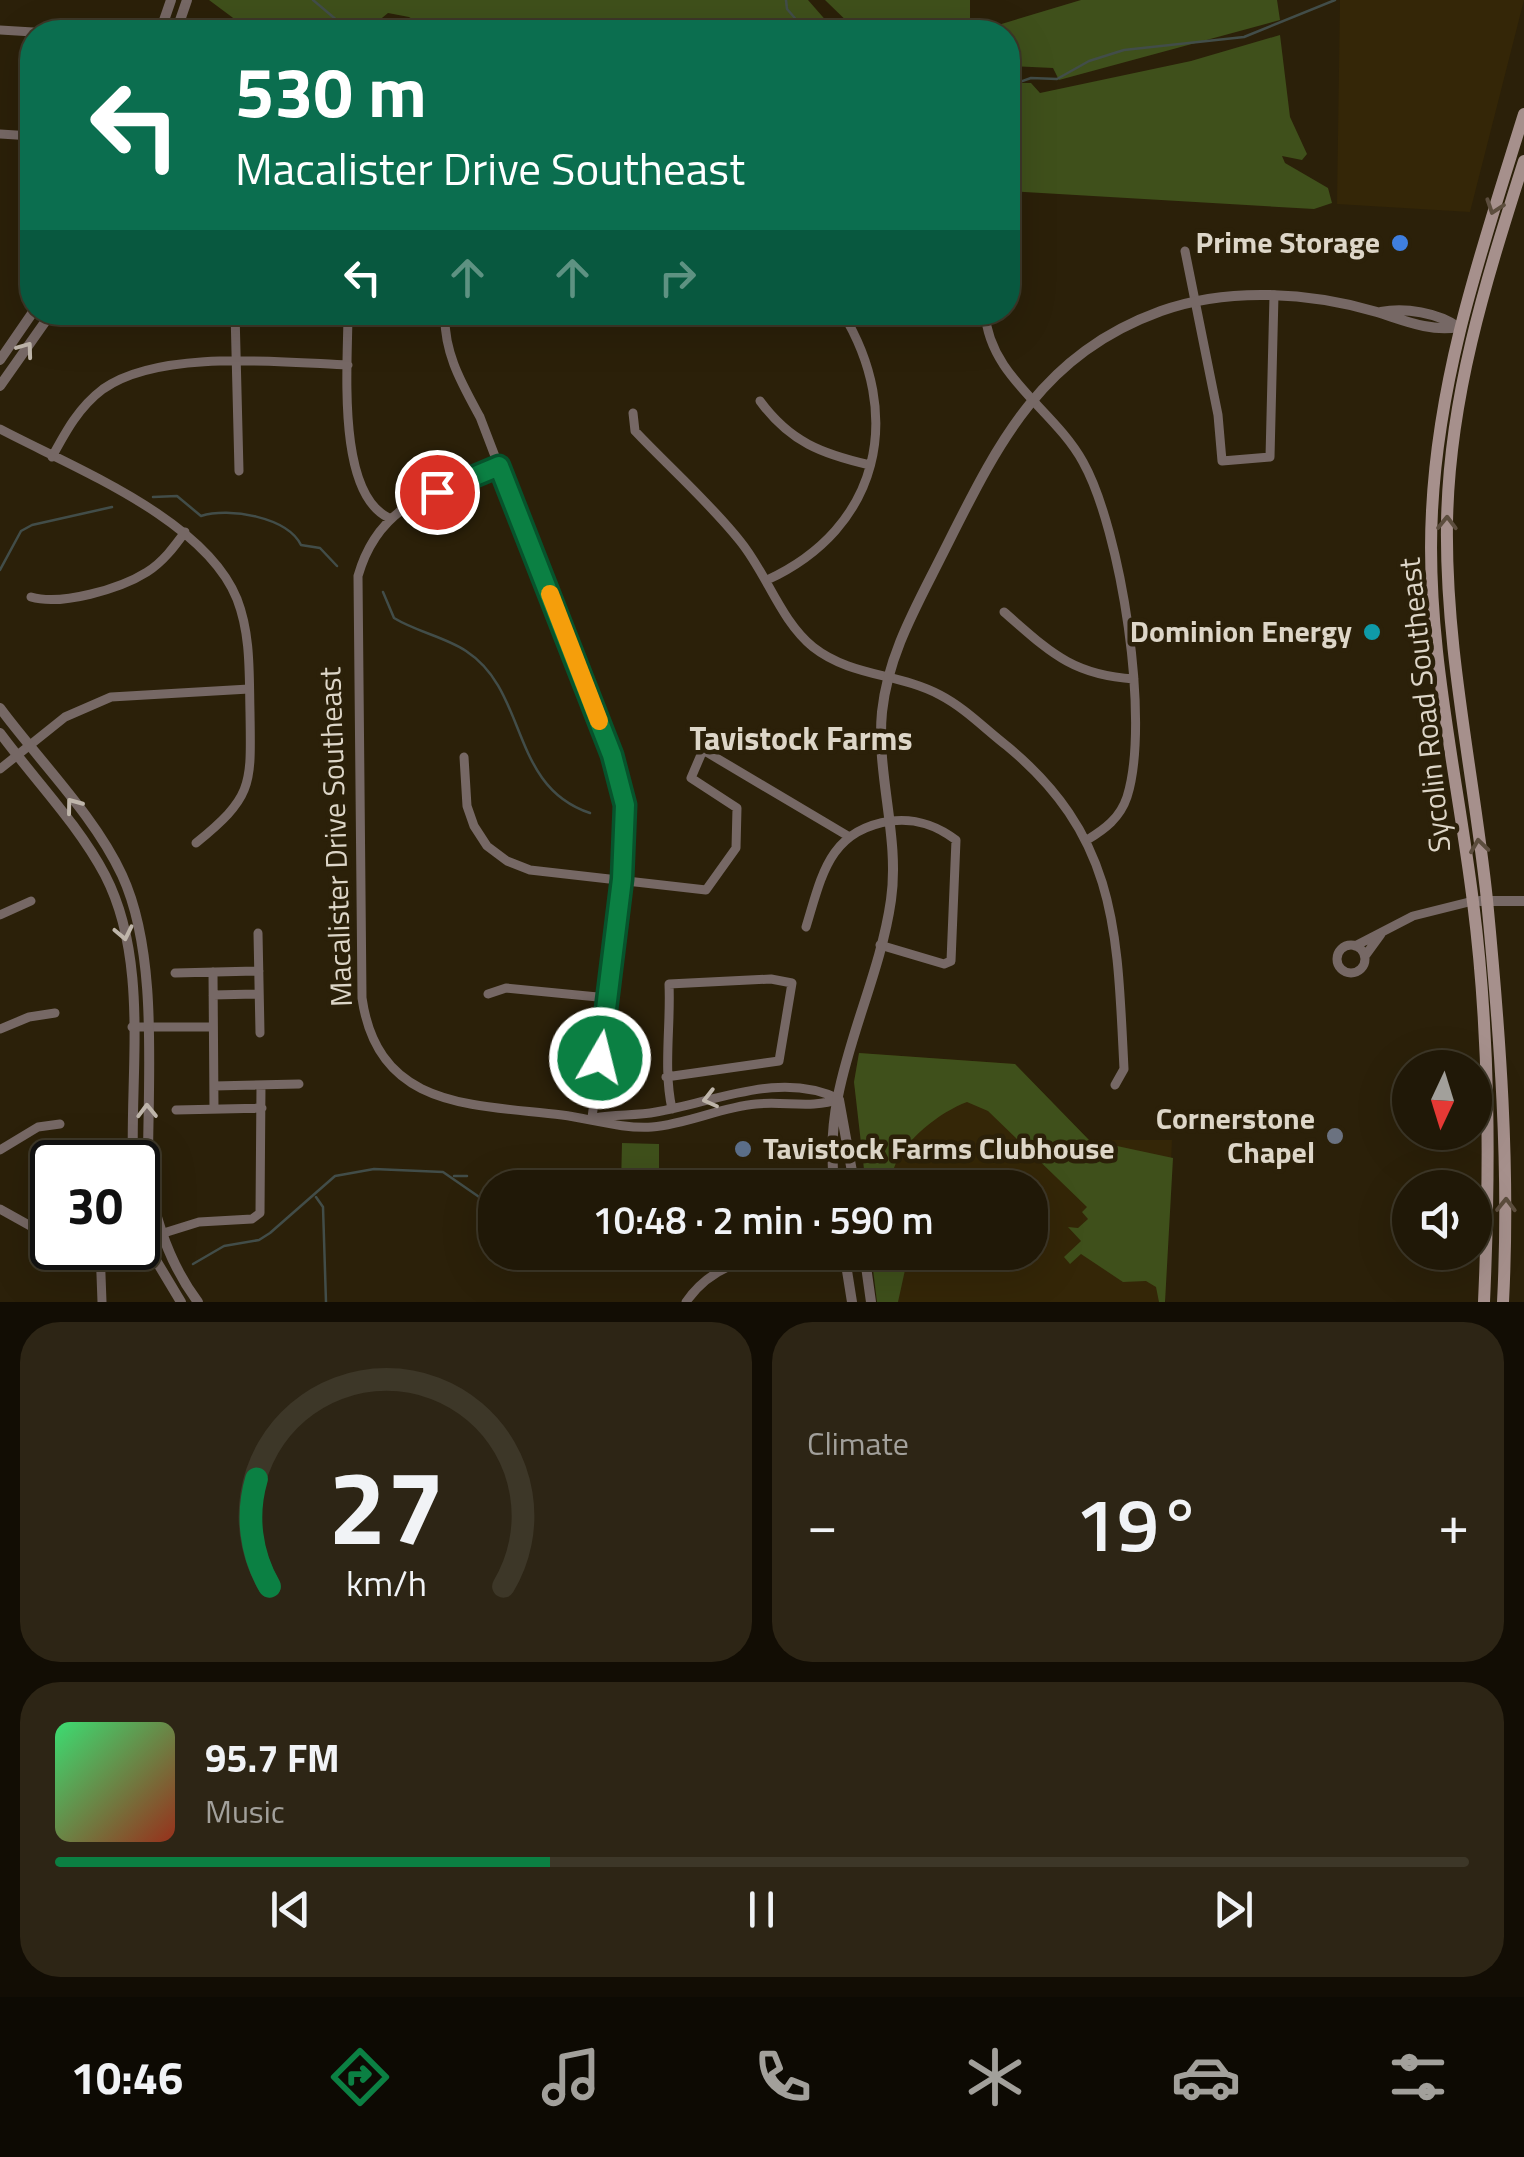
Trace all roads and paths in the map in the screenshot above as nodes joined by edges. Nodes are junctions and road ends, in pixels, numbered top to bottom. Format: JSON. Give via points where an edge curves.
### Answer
{"nodes":[{"id":1,"x":1524,"y":114,"type":"edge"},
{"id":2,"x":1524,"y":161,"type":"edge"},
{"id":3,"x":1185,"y":251,"type":"dead end"},
{"id":4,"x":1274,"y":296,"type":"junction"},
{"id":5,"x":1196,"y":302,"type":"junction"},
{"id":6,"x":24,"y":325,"type":"edge"},
{"id":7,"x":43,"y":325,"type":"edge"},
{"id":8,"x":235,"y":325,"type":"edge"},
{"id":9,"x":348,"y":325,"type":"edge"},
{"id":10,"x":447,"y":325,"type":"edge"},
{"id":11,"x":849,"y":325,"type":"edge"},
{"id":12,"x":988,"y":325,"type":"edge"},
{"id":13,"x":1458,"y":327,"type":"junction"},
{"id":14,"x":0,"y":360,"type":"edge"},
{"id":15,"x":236,"y":364,"type":"junction"},
{"id":16,"x":348,"y":365,"type":"junction"},
{"id":17,"x":0,"y":386,"type":"edge"},
{"id":18,"x":1032,"y":397,"type":"junction"},
{"id":19,"x":760,"y":401,"type":"dead end"},
{"id":20,"x":634,"y":414,"type":"dead end"},
{"id":21,"x":0,"y":429,"type":"edge"},
{"id":22,"x":52,"y":456,"type":"junction"},
{"id":23,"x":870,"y":465,"type":"junction"},
{"id":24,"x":499,"y":466,"type":"junction"},
{"id":25,"x":239,"y":471,"type":"dead end"},
{"id":26,"x":389,"y":518,"type":"junction"},
{"id":27,"x":185,"y":532,"type":"junction"},
{"id":28,"x":767,"y":580,"type":"junction"},
{"id":29,"x":31,"y":597,"type":"dead end"},
{"id":30,"x":1004,"y":612,"type":"dead end"},
{"id":31,"x":889,"y":677,"type":"junction"},
{"id":32,"x":1134,"y":679,"type":"junction"},
{"id":33,"x":250,"y":689,"type":"junction"},
{"id":34,"x":0,"y":708,"type":"edge"},
{"id":35,"x":0,"y":733,"type":"edge"},
{"id":36,"x":28,"y":746,"type":"junction"},
{"id":37,"x":17,"y":756,"type":"junction"},
{"id":38,"x":464,"y":756,"type":"dead end"},
{"id":39,"x":0,"y":769,"type":"edge"},
{"id":40,"x":890,"y":822,"type":"junction"},
{"id":41,"x":848,"y":836,"type":"junction"},
{"id":42,"x":1086,"y":840,"type":"junction"},
{"id":43,"x":196,"y":844,"type":"dead end"},
{"id":44,"x":622,"y":879,"type":"junction"},
{"id":45,"x":31,"y":901,"type":"dead end"},
{"id":46,"x":1480,"y":901,"type":"junction"},
{"id":47,"x":1524,"y":901,"type":"edge"},
{"id":48,"x":0,"y":915,"type":"edge"},
{"id":49,"x":806,"y":927,"type":"dead end"},
{"id":50,"x":258,"y":933,"type":"dead end"},
{"id":51,"x":1381,"y":934,"type":"junction"},
{"id":52,"x":880,"y":945,"type":"junction"},
{"id":53,"x":1355,"y":946,"type":"junction"},
{"id":54,"x":1365,"y":956,"type":"junction"},
{"id":55,"x":258,"y":971,"type":"junction"},
{"id":56,"x":175,"y":972,"type":"dead end"},
{"id":57,"x":212,"y":972,"type":"junction"},
{"id":58,"x":259,"y":994,"type":"junction"},
{"id":59,"x":488,"y":994,"type":"dead end"},
{"id":60,"x":213,"y":995,"type":"junction"},
{"id":61,"x":608,"y":998,"type":"junction"},
{"id":62,"x":55,"y":1013,"type":"dead end"},
{"id":63,"x":213,"y":1026,"type":"junction"},
{"id":64,"x":132,"y":1027,"type":"junction"},
{"id":65,"x":146,"y":1028,"type":"junction"},
{"id":66,"x":0,"y":1029,"type":"edge"},
{"id":67,"x":260,"y":1033,"type":"dead end"},
{"id":68,"x":752,"y":1066,"type":"junction"},
{"id":69,"x":666,"y":1078,"type":"junction"},
{"id":70,"x":298,"y":1084,"type":"dead end"},
{"id":71,"x":261,"y":1085,"type":"junction"},
{"id":72,"x":1115,"y":1085,"type":"dead end"},
{"id":73,"x":214,"y":1086,"type":"junction"},
{"id":74,"x":751,"y":1090,"type":"junction"},
{"id":75,"x":839,"y":1099,"type":"junction"},
{"id":76,"x":262,"y":1108,"type":"junction"},
{"id":77,"x":214,"y":1109,"type":"junction"},
{"id":78,"x":672,"y":1109,"type":"junction"},
{"id":79,"x":176,"y":1110,"type":"dead end"},
{"id":80,"x":592,"y":1118,"type":"junction"},
{"id":81,"x":60,"y":1124,"type":"dead end"},
{"id":82,"x":133,"y":1140,"type":"edge"},
{"id":83,"x":0,"y":1150,"type":"edge"},
{"id":84,"x":832,"y":1170,"type":"edge"},
{"id":85,"x":852,"y":1170,"type":"edge"},
{"id":86,"x":0,"y":1209,"type":"edge"},
{"id":87,"x":30,"y":1226,"type":"edge"},
{"id":88,"x":161,"y":1233,"type":"junction"},
{"id":89,"x":160,"y":1268,"type":"edge"},
{"id":90,"x":101,"y":1270,"type":"edge"},
{"id":91,"x":720,"y":1270,"type":"edge"},
{"id":92,"x":847,"y":1270,"type":"edge"},
{"id":93,"x":867,"y":1270,"type":"edge"},
{"id":94,"x":102,"y":1302,"type":"edge"},
{"id":95,"x":181,"y":1302,"type":"edge"},
{"id":96,"x":198,"y":1302,"type":"edge"},
{"id":97,"x":686,"y":1302,"type":"edge"},
{"id":98,"x":852,"y":1302,"type":"edge"},
{"id":99,"x":871,"y":1302,"type":"edge"},
{"id":100,"x":1484,"y":1302,"type":"edge"},
{"id":101,"x":1503,"y":1302,"type":"edge"}],
"edges":[{"from":1,"to":13,"type":"main road","name":"Sycolin Road Southeast","one_way":true},
{"from":46,"to":2,"type":"main road","name":"Sycolin Road Southeast","one_way":true,"via":[[1451,619],[1448,494],[1471,330]]},
{"from":3,"to":5,"type":"street"},
{"from":4,"to":5,"type":"street"},
{"from":4,"to":5,"type":"street","via":[[1270,457],[1222,460]]},
{"from":4,"to":13,"type":"street","via":[[1431,316]]},
{"from":5,"to":18,"type":"street","via":[[1138,320],[1094,344]]},
{"from":6,"to":14,"type":"street"},
{"from":17,"to":7,"type":"street","one_way":true},
{"from":8,"to":15,"type":"street"},
{"from":9,"to":16,"type":"street"},
{"from":10,"to":24,"type":"street","via":[[450,355]]},
{"from":11,"to":23,"type":"street","via":[[875,390]]},
{"from":12,"to":18,"type":"street","via":[[994,352]]},
{"from":13,"to":46,"type":"main road","name":"Sycolin Road Southeast","via":[[1437,448],[1431,562],[1442,682]]},
{"from":15,"to":16,"type":"street"},
{"from":15,"to":22,"type":"street","via":[[126,376],[90,400]]},
{"from":15,"to":25,"type":"street"},
{"from":16,"to":26,"type":"street","via":[[355,473],[368,505]]},
{"from":18,"to":31,"type":"street","via":[[986,467],[906,626]]},
{"from":18,"to":32,"type":"street","via":[[1090,475],[1132,637]]},
{"from":19,"to":23,"type":"street","via":[[808,447]]},
{"from":20,"to":28,"type":"street","via":[[635,431],[739,540]]},
{"from":21,"to":22,"type":"street"},
{"from":22,"to":27,"type":"street"},
{"from":23,"to":28,"type":"street","via":[[838,528],[810,555]]},
{"from":24,"to":26,"type":"street","name":"Macalister Drive Southeast"},
{"from":24,"to":44,"type":"street","via":[[618,771],[626,822]]},
{"from":26,"to":80,"type":"street","name":"Macalister Drive Southeast","via":[[368,546],[355,591],[362,998],[368,1029],[397,1073],[437,1097]]},
{"from":27,"to":29,"type":"street","via":[[159,563],[134,579],[46,602]]},
{"from":27,"to":33,"type":"street","via":[[220,567],[237,599]]},
{"from":28,"to":31,"type":"street","via":[[809,644],[846,668]]},
{"from":30,"to":32,"type":"street","via":[[1067,664],[1102,677]]},
{"from":31,"to":40,"type":"street","via":[[881,750]]},
{"from":31,"to":42,"type":"street","via":[[937,694],[977,721],[1047,781]]},
{"from":32,"to":42,"type":"street","via":[[1126,797],[1108,827]]},
{"from":33,"to":36,"type":"street","via":[[111,697],[65,717]]},
{"from":33,"to":43,"type":"street","via":[[247,786],[234,812]]},
{"from":34,"to":36,"type":"street"},
{"from":35,"to":37,"type":"street"},
{"from":36,"to":37,"type":"street"},
{"from":65,"to":36,"type":"street","one_way":true,"via":[[144,949],[121,874]]},
{"from":37,"to":39,"type":"street"},
{"from":37,"to":64,"type":"street","one_way":true,"via":[[90,850],[113,893],[127,940]]},
{"from":38,"to":44,"type":"street","via":[[469,814],[496,854],[530,870]]},
{"from":40,"to":41,"type":"street"},
{"from":40,"to":52,"type":"street","via":[[893,880]]},
{"from":40,"to":52,"type":"street","via":[[920,820],[956,840],[951,961]]},
{"from":41,"to":44,"type":"street","via":[[703,750],[691,778],[737,808],[736,848],[706,890]]},
{"from":41,"to":49,"type":"street","via":[[832,854]]},
{"from":42,"to":72,"type":"street","via":[[1117,948],[1124,1069]]},
{"from":44,"to":61,"type":"street"},
{"from":45,"to":48,"type":"street"},
{"from":46,"to":47,"type":"street"},
{"from":46,"to":51,"type":"street","via":[[1424,912]]},
{"from":46,"to":100,"type":"main road","name":"Sycolin Road Southeast","via":[[1487,1065]]},
{"from":101,"to":46,"type":"main road","name":"Sycolin Road Southeast","one_way":true,"via":[[1504,1102]]},
{"from":50,"to":55,"type":"street"},
{"from":51,"to":53,"type":"street"},
{"from":51,"to":54,"type":"street"},
{"from":52,"to":75,"type":"street"},
{"from":53,"to":54,"type":"street"},
{"from":53,"to":54,"type":"street","via":[[1339,952],[1340,968],[1356,972]]},
{"from":55,"to":57,"type":"street"},
{"from":55,"to":58,"type":"street"},
{"from":56,"to":57,"type":"street"},
{"from":57,"to":60,"type":"street"},
{"from":58,"to":60,"type":"street"},
{"from":58,"to":67,"type":"street"},
{"from":59,"to":61,"type":"street","via":[[506,988]]},
{"from":60,"to":63,"type":"street"},
{"from":61,"to":80,"type":"street"},
{"from":62,"to":66,"type":"street"},
{"from":63,"to":65,"type":"street"},
{"from":63,"to":73,"type":"street"},
{"from":64,"to":65,"type":"street"},
{"from":64,"to":82,"type":"street"},
{"from":88,"to":65,"type":"street","one_way":true,"via":[[148,1178]]},
{"from":68,"to":69,"type":"street"},
{"from":68,"to":69,"type":"street","via":[[782,1057],[792,982],[669,984]]},
{"from":68,"to":74,"type":"street"},
{"from":69,"to":78,"type":"street"},
{"from":70,"to":71,"type":"street"},
{"from":71,"to":73,"type":"street"},
{"from":71,"to":76,"type":"street"},
{"from":73,"to":77,"type":"street"},
{"from":74,"to":75,"type":"street","name":"Macalister Drive Southeast","via":[[825,1092]]},
{"from":74,"to":78,"type":"street","name":"Macalister Drive Southeast","one_way":true},
{"from":75,"to":80,"type":"street","name":"Macalister Drive Southeast","via":[[823,1105],[756,1104],[652,1127]]},
{"from":75,"to":84,"type":"street"},
{"from":75,"to":85,"type":"street"},
{"from":76,"to":77,"type":"street"},
{"from":76,"to":88,"type":"street","via":[[260,1212],[252,1219],[199,1222]]},
{"from":77,"to":79,"type":"street"},
{"from":78,"to":80,"type":"street","name":"Macalister Drive Southeast"},
{"from":81,"to":83,"type":"street","via":[[38,1127]]},
{"from":86,"to":87,"type":"street"},
{"from":88,"to":96,"type":"street"},
{"from":89,"to":95,"type":"street"},
{"from":90,"to":94,"type":"street"},
{"from":91,"to":97,"type":"street"},
{"from":92,"to":98,"type":"street"},
{"from":93,"to":99,"type":"street"}]}
